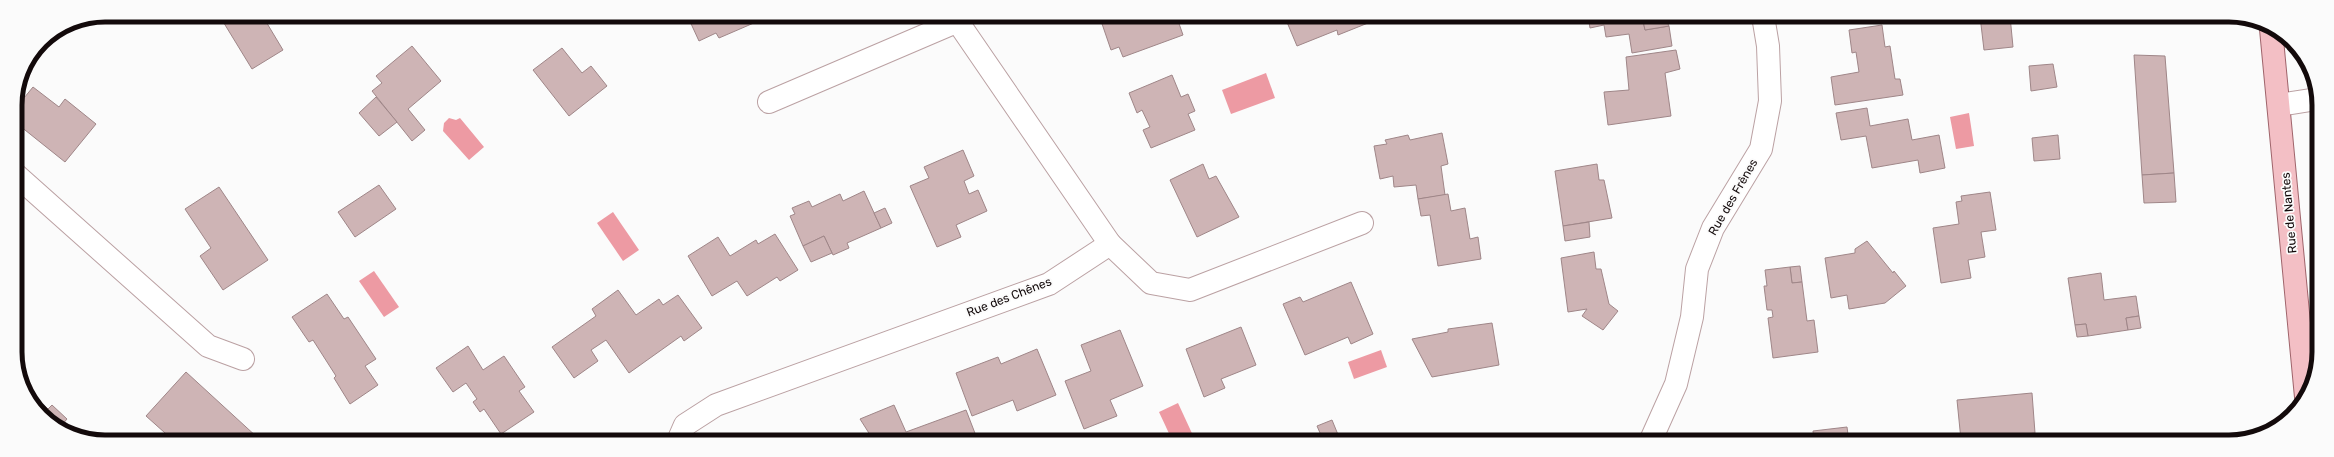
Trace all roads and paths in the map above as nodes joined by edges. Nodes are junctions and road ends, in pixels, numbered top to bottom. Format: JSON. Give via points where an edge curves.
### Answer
{"nodes":[{"id":1,"x":946,"y":22,"type":"edge"},
{"id":2,"x":958,"y":22,"type":"edge"},
{"id":3,"x":1764,"y":22,"type":"edge"},
{"id":4,"x":2271,"y":33,"type":"edge"},
{"id":5,"x":2312,"y":100,"type":"edge"},
{"id":6,"x":769,"y":102,"type":"dead end"},
{"id":7,"x":2279,"y":105,"type":"junction"},
{"id":8,"x":22,"y":179,"type":"edge"},
{"id":9,"x":1362,"y":223,"type":"dead end"},
{"id":10,"x":1110,"y":244,"type":"junction"},
{"id":11,"x":243,"y":360,"type":"dead end"},
{"id":12,"x":2305,"y":386,"type":"edge"},
{"id":13,"x":681,"y":435,"type":"edge"},
{"id":14,"x":1653,"y":435,"type":"edge"}],
"edges":[{"from":1,"to":6,"type":"street"},
{"from":2,"to":10,"type":"street"},
{"from":3,"to":14,"type":"street","name":"Rue des Frênes","via":[[1768,46],[1770,101],[1761,149],[1713,228],[1697,269],[1692,317],[1676,384]]},
{"from":4,"to":7,"type":"main road","name":"Rue de Nantes"},
{"from":5,"to":7,"type":"street"},
{"from":7,"to":12,"type":"main road","name":"Rue de Nantes"},
{"from":8,"to":11,"type":"street","via":[[208,346]]},
{"from":9,"to":10,"type":"street","via":[[1190,290],[1151,283]]},
{"from":10,"to":13,"type":"street","name":"Rue des Chênes","via":[[1048,284],[716,405],[685,425]]}]}
